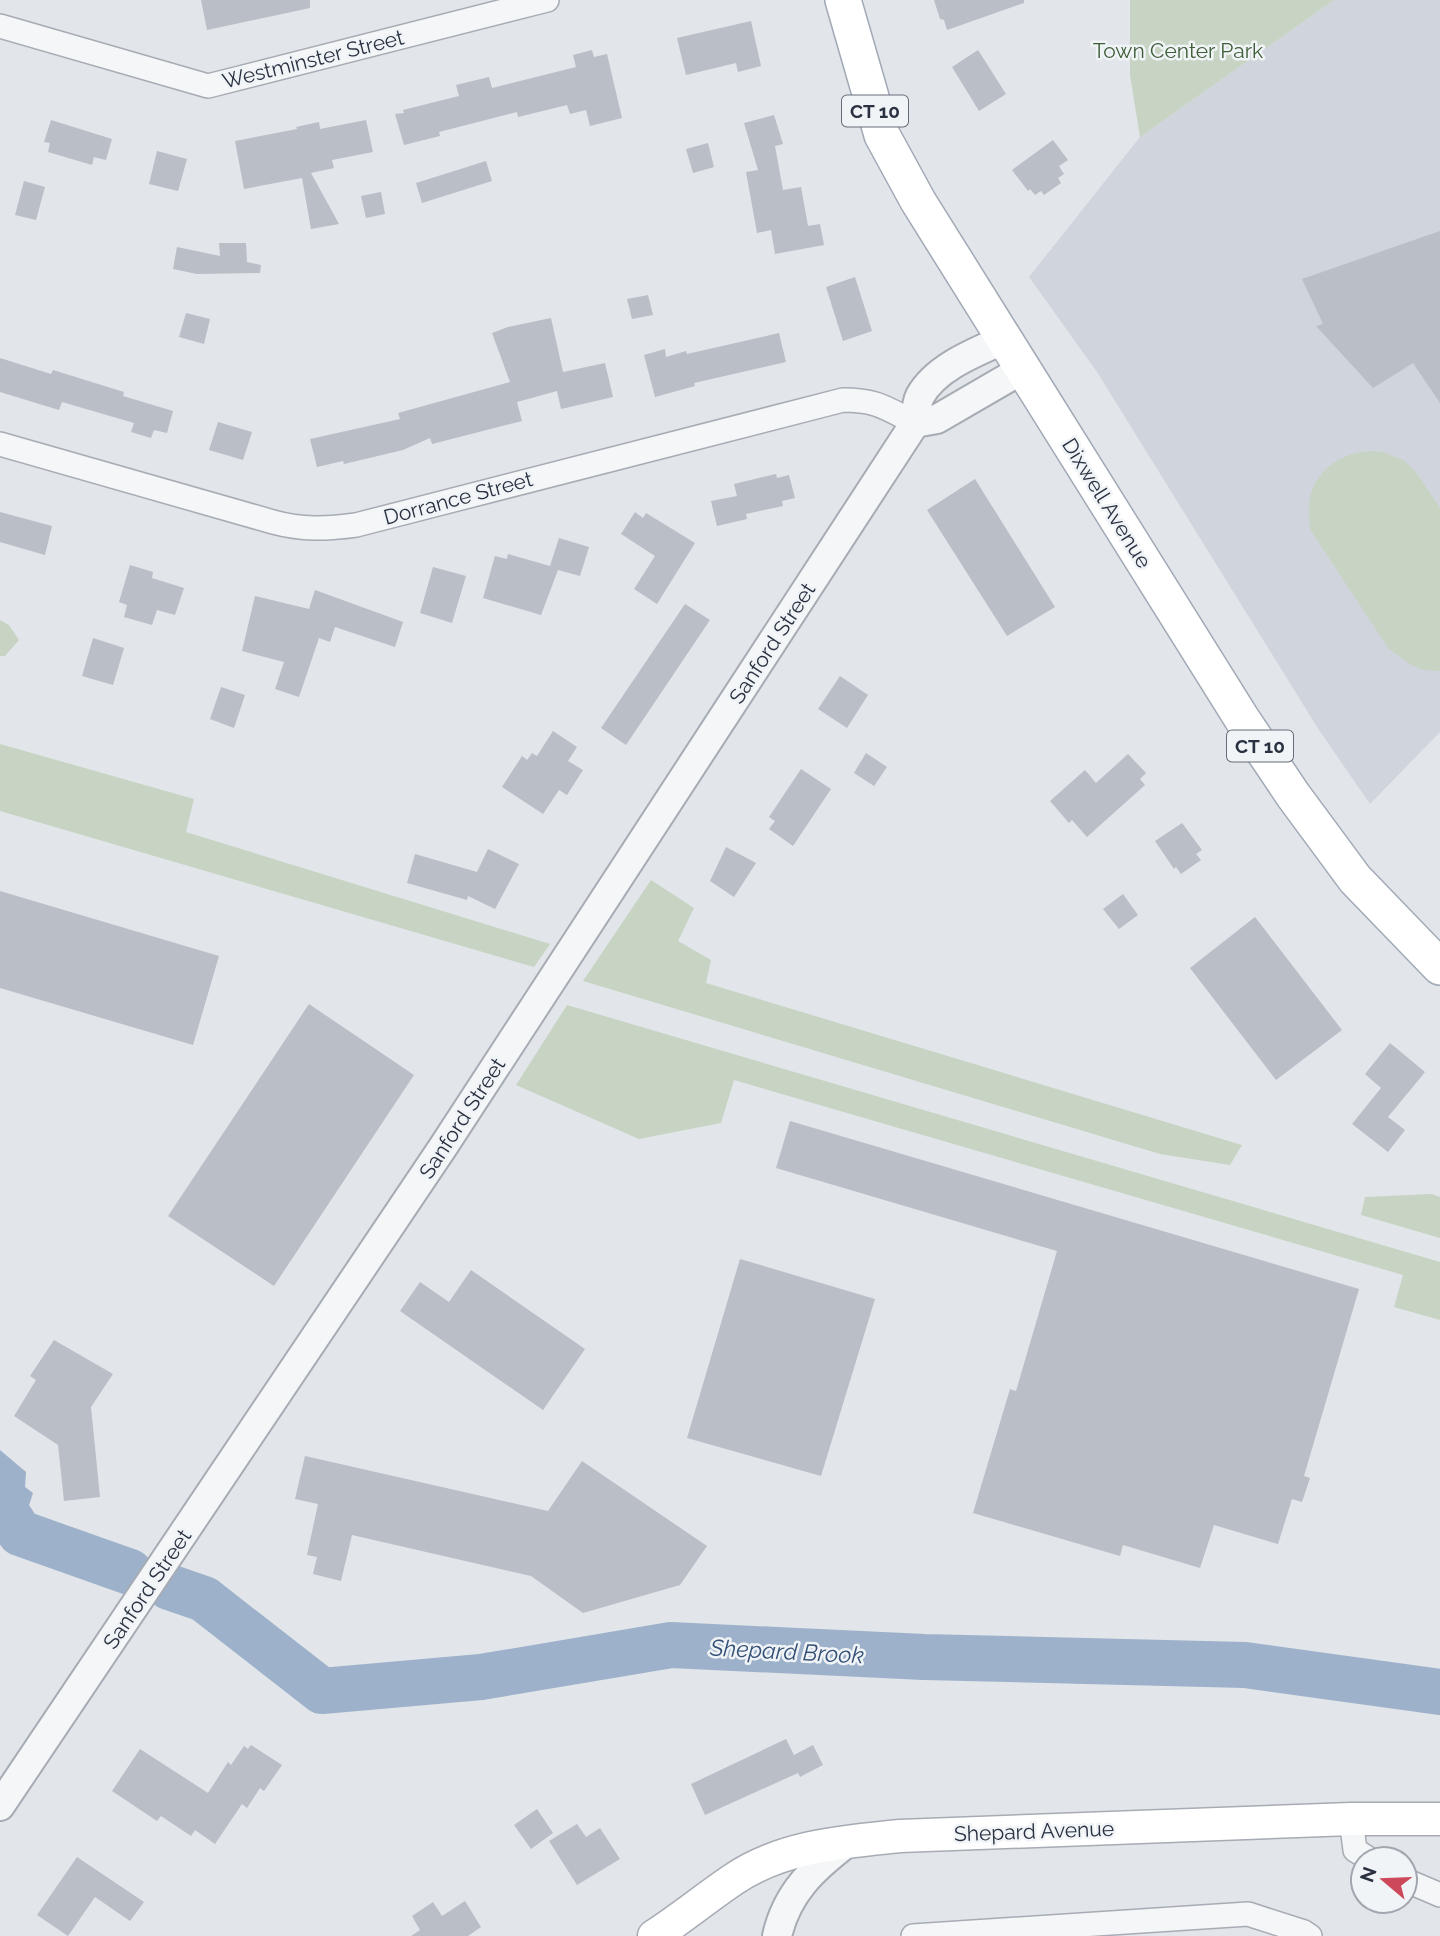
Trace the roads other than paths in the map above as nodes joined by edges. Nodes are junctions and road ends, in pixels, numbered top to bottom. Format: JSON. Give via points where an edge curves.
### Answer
{"nodes":[{"id":1,"x":547,"y":0,"type":"edge"},
{"id":2,"x":843,"y":0,"type":"edge"},
{"id":3,"x":0,"y":26,"type":"edge"},
{"id":4,"x":1005,"y":339,"type":"junction"},
{"id":5,"x":1023,"y":369,"type":"junction"},
{"id":6,"x":915,"y":423,"type":"junction"},
{"id":7,"x":0,"y":444,"type":"edge"},
{"id":8,"x":1440,"y":967,"type":"edge"},
{"id":9,"x":0,"y":1806,"type":"edge"},
{"id":10,"x":1351,"y":1819,"type":"junction"},
{"id":11,"x":1440,"y":1819,"type":"edge"},
{"id":12,"x":848,"y":1842,"type":"junction"},
{"id":13,"x":1354,"y":1845,"type":"edge"},
{"id":14,"x":1419,"y":1886,"type":"edge"},
{"id":15,"x":1440,"y":1895,"type":"edge"},
{"id":16,"x":675,"y":1931,"type":"edge"},
{"id":17,"x":777,"y":1936,"type":"edge"},
{"id":18,"x":913,"y":1936,"type":"edge"},
{"id":19,"x":1310,"y":1936,"type":"edge"}],
"edges":[{"from":1,"to":3,"type":"street","name":"Westminster Street","via":[[208,86]]},
{"from":2,"to":4,"type":"main road","name":"Dixwell Avenue","number":"CT 10","via":[[883,135],[918,201]]},
{"from":4,"to":5,"type":"main road","name":"Dixwell Avenue","number":"CT 10"},
{"from":4,"to":6,"type":"street","name":"Sanford Street","via":[[962,359],[927,386],[918,399]]},
{"from":5,"to":6,"type":"street","via":[[937,419]]},
{"from":5,"to":8,"type":"main road","name":"Dixwell Avenue","number":"CT 10","via":[[1293,795],[1355,879]]},
{"from":6,"to":7,"type":"street","name":"Dorrance Street","via":[[867,400],[843,400],[356,525],[325,529],[296,528]]},
{"from":6,"to":9,"type":"street","name":"Sanford Street","via":[[443,1147]]},
{"from":10,"to":11,"type":"main road","name":"Shepard Avenue"},
{"from":10,"to":12,"type":"main road","name":"Shepard Avenue","via":[[900,1836]]},
{"from":10,"to":13,"type":"street"},
{"from":12,"to":16,"type":"main road","name":"Shepard Avenue","via":[[800,1850],[735,1878]]},
{"from":12,"to":17,"type":"street","via":[[812,1870],[786,1909]]},
{"from":14,"to":15,"type":"street"},
{"from":18,"to":19,"type":"street","via":[[1248,1914]]}]}
